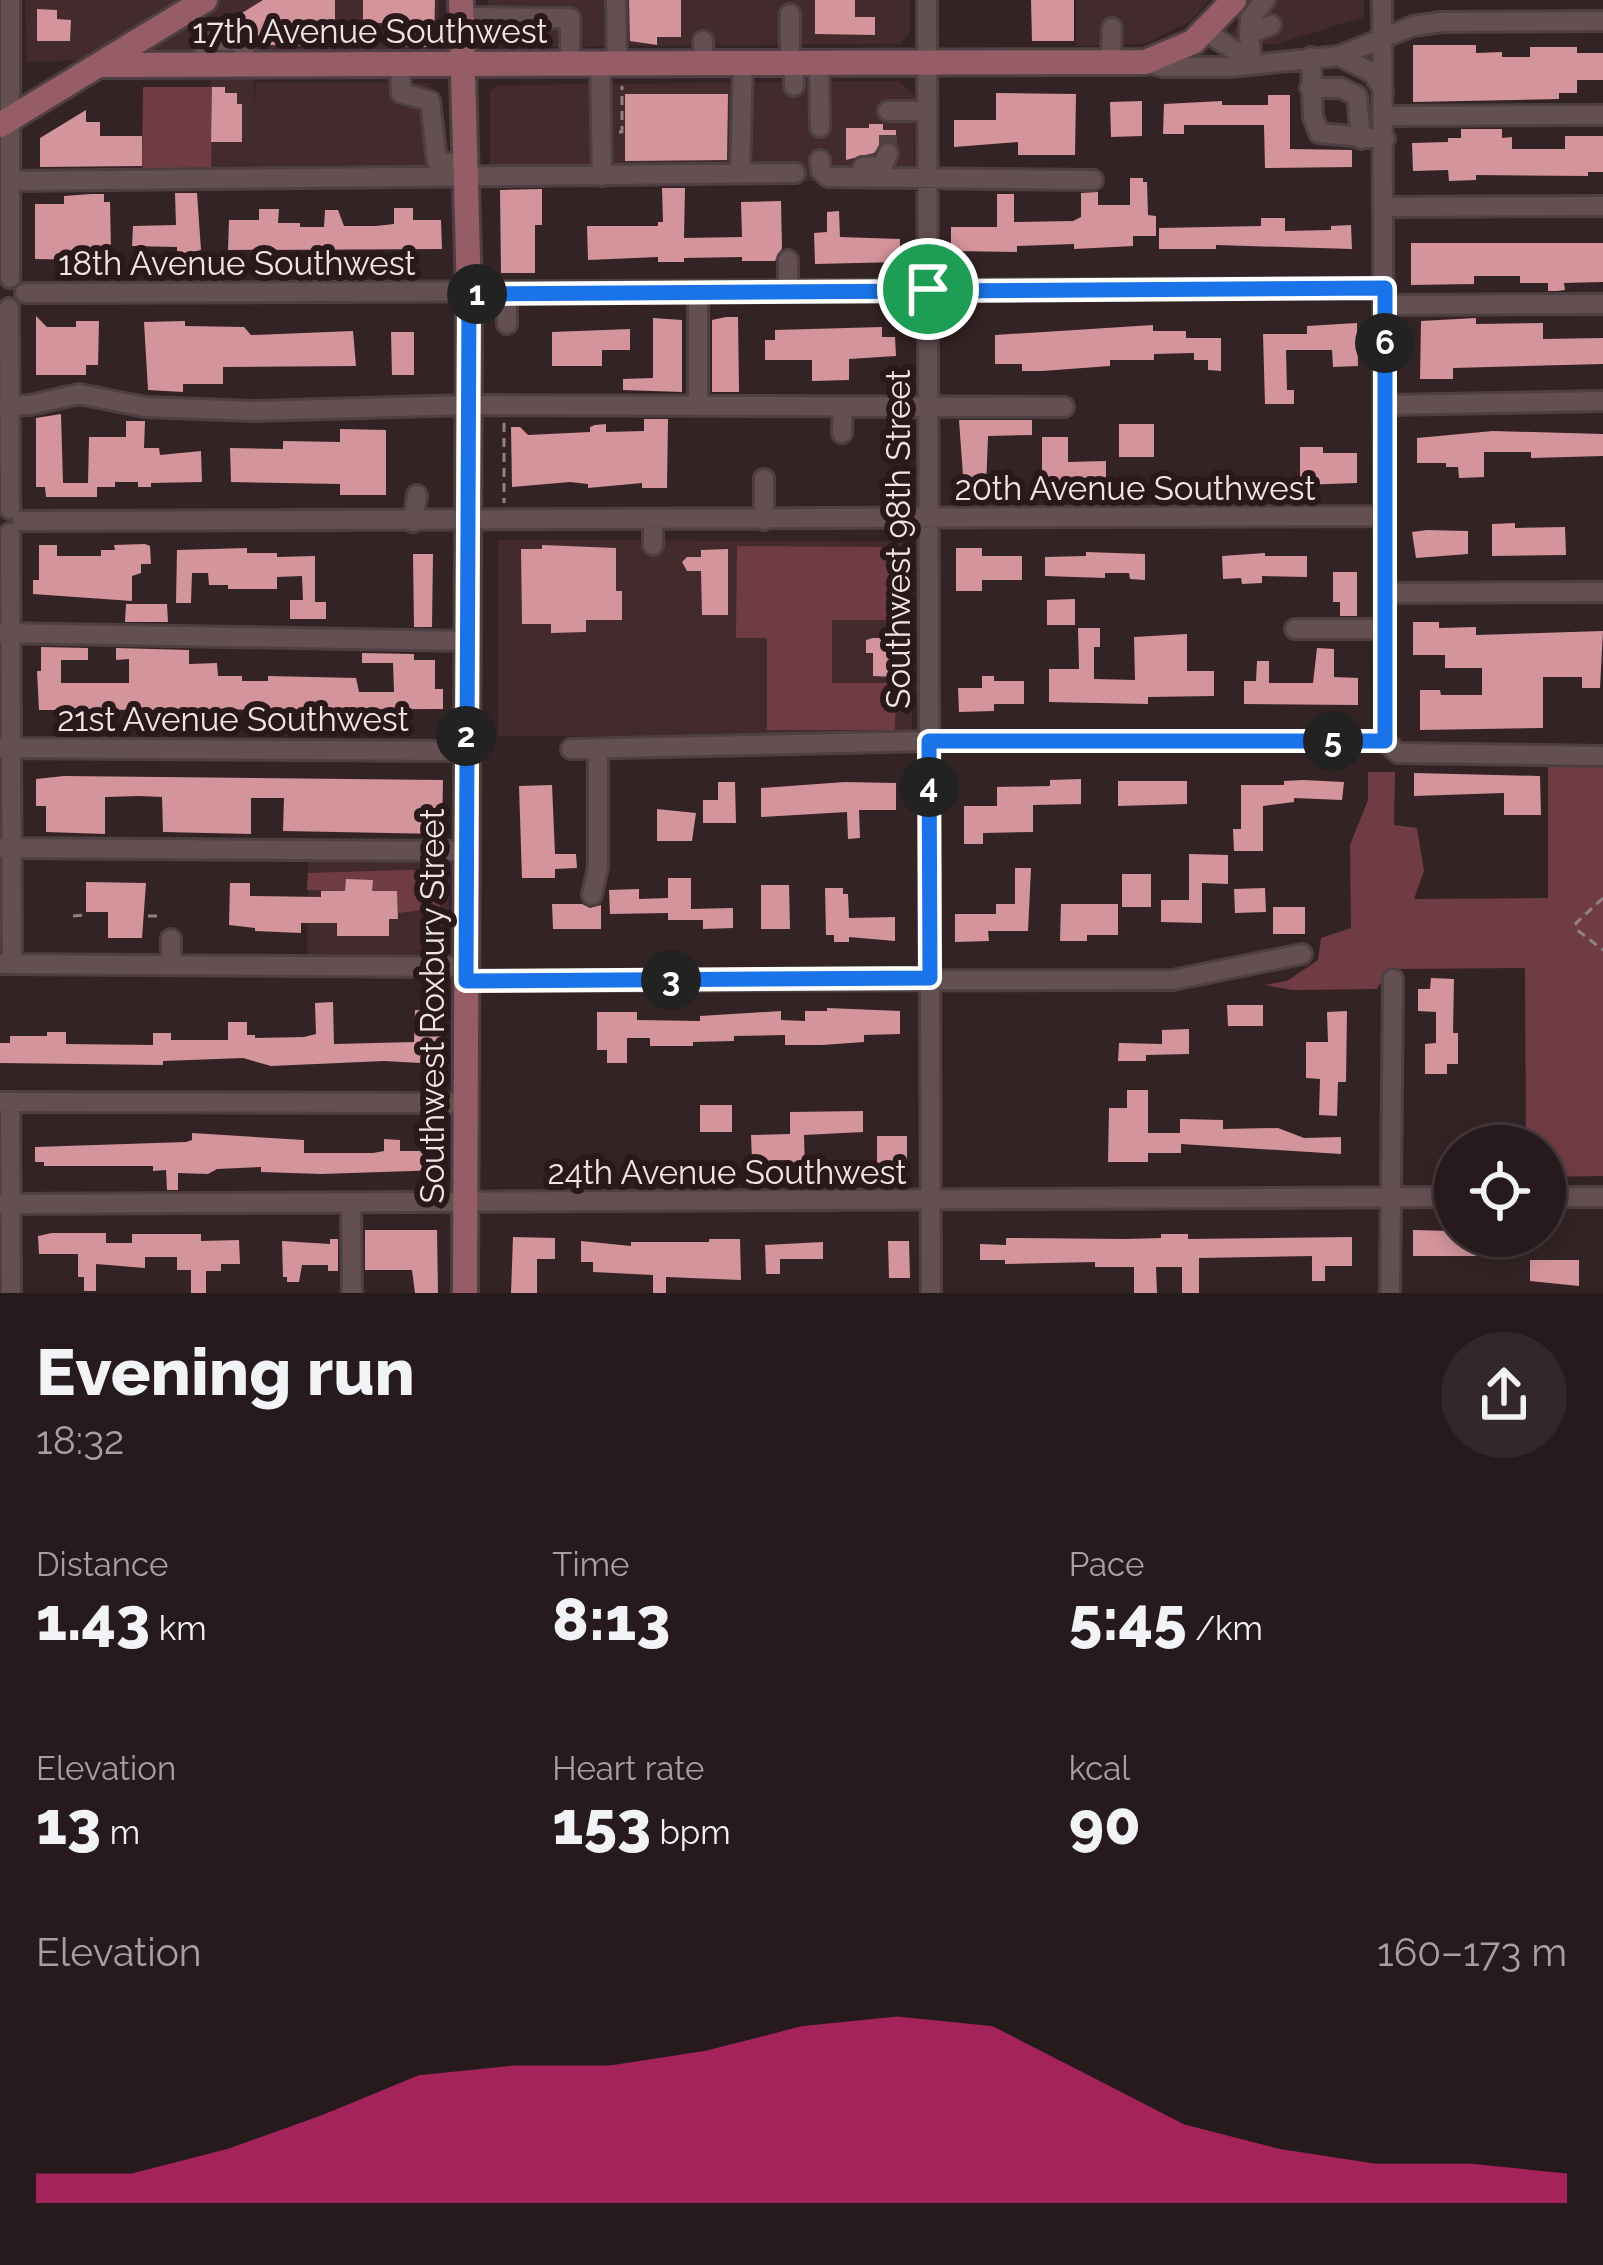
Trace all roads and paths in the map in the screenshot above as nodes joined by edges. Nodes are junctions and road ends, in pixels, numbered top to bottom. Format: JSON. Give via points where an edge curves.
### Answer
{"nodes":[{"id":1,"x":10,"y":0,"type":"edge"},
{"id":2,"x":618,"y":0,"type":"edge"},
{"id":3,"x":927,"y":0,"type":"edge"},
{"id":4,"x":1234,"y":0,"type":"edge"},
{"id":5,"x":1265,"y":0,"type":"edge"},
{"id":6,"x":1382,"y":0,"type":"edge"},
{"id":7,"x":198,"y":4,"type":"edge"},
{"id":8,"x":461,"y":9,"type":"edge"},
{"id":9,"x":790,"y":14,"type":"dead end"},
{"id":10,"x":1603,"y":21,"type":"edge"},
{"id":11,"x":1271,"y":26,"type":"dead end"},
{"id":12,"x":1112,"y":28,"type":"dead end"},
{"id":13,"x":608,"y":32,"type":"dead end"},
{"id":14,"x":1250,"y":34,"type":"junction"},
{"id":15,"x":1382,"y":37,"type":"junction"},
{"id":16,"x":1187,"y":40,"type":"junction"},
{"id":17,"x":747,"y":54,"type":"junction"},
{"id":18,"x":1097,"y":56,"type":"junction"},
{"id":19,"x":1339,"y":56,"type":"junction"},
{"id":20,"x":1311,"y":57,"type":"junction"},
{"id":21,"x":927,"y":61,"type":"junction"},
{"id":22,"x":1145,"y":62,"type":"junction"},
{"id":23,"x":1252,"y":62,"type":"junction"},
{"id":24,"x":570,"y":63,"type":"junction"},
{"id":25,"x":5,"y":64,"type":"edge"},
{"id":26,"x":99,"y":64,"type":"junction"},
{"id":27,"x":400,"y":64,"type":"junction"},
{"id":28,"x":205,"y":66,"type":"junction"},
{"id":29,"x":460,"y":66,"type":"junction"},
{"id":30,"x":614,"y":67,"type":"junction"},
{"id":31,"x":799,"y":68,"type":"junction"},
{"id":32,"x":1310,"y":88,"type":"junction"},
{"id":33,"x":1341,"y":88,"type":"junction"},
{"id":34,"x":1383,"y":90,"type":"junction"},
{"id":35,"x":927,"y":111,"type":"junction"},
{"id":36,"x":888,"y":113,"type":"dead end"},
{"id":37,"x":1384,"y":116,"type":"junction"},
{"id":38,"x":1603,"y":116,"type":"edge"},
{"id":39,"x":5,"y":122,"type":"edge"},
{"id":40,"x":820,"y":127,"type":"dead end"},
{"id":41,"x":622,"y":132,"type":"dead end"},
{"id":42,"x":1361,"y":139,"type":"junction"},
{"id":43,"x":1385,"y":139,"type":"junction"},
{"id":44,"x":888,"y":153,"type":"dead end"},
{"id":45,"x":465,"y":171,"type":"junction"},
{"id":46,"x":740,"y":173,"type":"junction"},
{"id":47,"x":795,"y":173,"type":"dead end"},
{"id":48,"x":602,"y":176,"type":"junction"},
{"id":49,"x":927,"y":178,"type":"junction"},
{"id":50,"x":1094,"y":180,"type":"dead end"},
{"id":51,"x":10,"y":182,"type":"junction"},
{"id":52,"x":1603,"y":206,"type":"edge"},
{"id":53,"x":1385,"y":207,"type":"junction"},
{"id":54,"x":788,"y":260,"type":"dead end"},
{"id":55,"x":5,"y":280,"type":"edge"},
{"id":56,"x":928,"y":289,"type":"junction"},
{"id":57,"x":788,"y":290,"type":"junction"},
{"id":58,"x":698,"y":291,"type":"junction"},
{"id":59,"x":25,"y":292,"type":"junction"},
{"id":60,"x":507,"y":293,"type":"junction"},
{"id":61,"x":469,"y":294,"type":"junction"},
{"id":62,"x":1385,"y":296,"type":"junction"},
{"id":63,"x":1603,"y":304,"type":"edge"},
{"id":64,"x":5,"y":306,"type":"edge"},
{"id":65,"x":507,"y":324,"type":"dead end"},
{"id":66,"x":1603,"y":401,"type":"edge"},
{"id":67,"x":1385,"y":405,"type":"junction"},
{"id":68,"x":5,"y":406,"type":"edge"},
{"id":69,"x":469,"y":406,"type":"junction"},
{"id":70,"x":698,"y":406,"type":"junction"},
{"id":71,"x":843,"y":406,"type":"junction"},
{"id":72,"x":928,"y":406,"type":"junction"},
{"id":73,"x":1064,"y":407,"type":"dead end"},
{"id":74,"x":504,"y":417,"type":"dead end"},
{"id":75,"x":842,"y":434,"type":"dead end"},
{"id":76,"x":764,"y":478,"type":"dead end"},
{"id":77,"x":417,"y":495,"type":"dead end"},
{"id":78,"x":504,"y":505,"type":"dead end"},
{"id":79,"x":1385,"y":516,"type":"junction"},
{"id":80,"x":928,"y":519,"type":"junction"},
{"id":81,"x":764,"y":520,"type":"junction"},
{"id":82,"x":8,"y":521,"type":"edge"},
{"id":83,"x":653,"y":521,"type":"junction"},
{"id":84,"x":412,"y":522,"type":"junction"},
{"id":85,"x":468,"y":522,"type":"junction"},
{"id":86,"x":653,"y":545,"type":"dead end"},
{"id":87,"x":1603,"y":592,"type":"edge"},
{"id":88,"x":1384,"y":593,"type":"junction"},
{"id":89,"x":1295,"y":629,"type":"dead end"},
{"id":90,"x":1384,"y":629,"type":"junction"},
{"id":91,"x":5,"y":633,"type":"edge"},
{"id":92,"x":468,"y":641,"type":"junction"},
{"id":93,"x":929,"y":741,"type":"junction"},
{"id":94,"x":1385,"y":741,"type":"junction"},
{"id":95,"x":5,"y":748,"type":"edge"},
{"id":96,"x":571,"y":749,"type":"dead end"},
{"id":97,"x":598,"y":749,"type":"junction"},
{"id":98,"x":466,"y":751,"type":"junction"},
{"id":99,"x":1603,"y":756,"type":"edge"},
{"id":100,"x":5,"y":848,"type":"edge"},
{"id":101,"x":466,"y":851,"type":"junction"},
{"id":102,"x":592,"y":895,"type":"dead end"},
{"id":103,"x":1603,"y":898,"type":"edge"},
{"id":104,"x":84,"y":915,"type":"dead end"},
{"id":105,"x":73,"y":916,"type":"dead end"},
{"id":106,"x":148,"y":916,"type":"dead end"},
{"id":107,"x":159,"y":916,"type":"dead end"},
{"id":108,"x":170,"y":939,"type":"dead end"},
{"id":109,"x":1603,"y":950,"type":"edge"},
{"id":110,"x":1302,"y":954,"type":"dead end"},
{"id":111,"x":6,"y":964,"type":"edge"},
{"id":112,"x":170,"y":965,"type":"junction"},
{"id":113,"x":466,"y":974,"type":"junction"},
{"id":114,"x":930,"y":978,"type":"junction"},
{"id":115,"x":1393,"y":979,"type":"dead end"},
{"id":116,"x":5,"y":1102,"type":"edge"},
{"id":117,"x":465,"y":1103,"type":"junction"},
{"id":118,"x":1603,"y":1196,"type":"edge"},
{"id":119,"x":1434,"y":1197,"type":"edge"},
{"id":120,"x":1566,"y":1197,"type":"edge"},
{"id":121,"x":1391,"y":1198,"type":"junction"},
{"id":122,"x":931,"y":1201,"type":"junction"},
{"id":123,"x":6,"y":1204,"type":"edge"},
{"id":124,"x":464,"y":1204,"type":"junction"},
{"id":125,"x":351,"y":1205,"type":"junction"},
{"id":126,"x":352,"y":1292,"type":"edge"},
{"id":127,"x":11,"y":1293,"type":"edge"},
{"id":128,"x":465,"y":1293,"type":"edge"},
{"id":129,"x":931,"y":1293,"type":"edge"},
{"id":130,"x":1390,"y":1293,"type":"edge"}],
"edges":[{"from":1,"to":25,"type":"street"},
{"from":2,"to":30,"type":"street"},
{"from":3,"to":21,"type":"street","name":"Southwest 98th Street"},
{"from":4,"to":16,"type":"main road"},
{"from":5,"to":14,"type":"street","via":[[1250,19]]},
{"from":6,"to":15,"type":"street"},
{"from":7,"to":26,"type":"main road"},
{"from":7,"to":28,"type":"main road","via":[[182,23],[181,40]]},
{"from":8,"to":24,"type":"street","via":[[570,18]]},
{"from":8,"to":29,"type":"main road","name":"Southwest Roxbury Street"},
{"from":9,"to":31,"type":"street"},
{"from":10,"to":15,"type":"street","name":"17th Avenue Southwest","via":[[1442,22]]},
{"from":11,"to":14,"type":"street"},
{"from":12,"to":18,"type":"street"},
{"from":13,"to":30,"type":"street"},
{"from":14,"to":23,"type":"street"},
{"from":15,"to":19,"type":"street","name":"17th Avenue Southwest"},
{"from":15,"to":34,"type":"street"},
{"from":16,"to":22,"type":"main road","name":"17th Avenue Southwest"},
{"from":16,"to":23,"type":"street"},
{"from":17,"to":30,"type":"main road","name":"17th Avenue Southwest","via":[[704,51]]},
{"from":17,"to":31,"type":"main road","name":"17th Avenue Southwest"},
{"from":17,"to":46,"type":"street"},
{"from":18,"to":21,"type":"main road","name":"17th Avenue Southwest","via":[[967,73]]},
{"from":18,"to":22,"type":"main road","name":"17th Avenue Southwest"},
{"from":19,"to":20,"type":"street","name":"17th Avenue Southwest"},
{"from":19,"to":33,"type":"street"},
{"from":19,"to":34,"type":"street","via":[[1373,73]]},
{"from":20,"to":23,"type":"street","name":"17th Avenue Southwest"},
{"from":20,"to":32,"type":"street"},
{"from":21,"to":31,"type":"main road","name":"17th Avenue Southwest"},
{"from":21,"to":35,"type":"street","name":"Southwest 98th Street"},
{"from":22,"to":23,"type":"street","name":"17th Avenue Southwest"},
{"from":24,"to":29,"type":"main road","name":"17th Avenue Southwest"},
{"from":24,"to":30,"type":"main road","name":"17th Avenue Southwest"},
{"from":25,"to":39,"type":"street"},
{"from":26,"to":28,"type":"main road","name":"17th Avenue Southwest"},
{"from":26,"to":39,"type":"main road"},
{"from":27,"to":28,"type":"main road","name":"17th Avenue Southwest"},
{"from":27,"to":29,"type":"main road","name":"17th Avenue Southwest"},
{"from":27,"to":45,"type":"street","via":[[401,93],[430,101],[437,161]]},
{"from":29,"to":45,"type":"main road","name":"Southwest Roxbury Street"},
{"from":30,"to":41,"type":"path"},
{"from":30,"to":48,"type":"street"},
{"from":31,"to":40,"type":"street"},
{"from":32,"to":33,"type":"street"},
{"from":32,"to":42,"type":"street","via":[[1319,133]]},
{"from":33,"to":42,"type":"street","via":[[1357,96]]},
{"from":34,"to":37,"type":"street"},
{"from":35,"to":36,"type":"street"},
{"from":35,"to":49,"type":"street","name":"Southwest 98th Street"},
{"from":37,"to":38,"type":"street"},
{"from":37,"to":43,"type":"street"},
{"from":39,"to":51,"type":"street"},
{"from":42,"to":43,"type":"street"},
{"from":43,"to":53,"type":"street"},
{"from":44,"to":49,"type":"street","via":[[880,167],[828,167],[820,160],[821,171]]},
{"from":45,"to":48,"type":"street","via":[[562,184]]},
{"from":45,"to":51,"type":"street"},
{"from":45,"to":61,"type":"main road","name":"Southwest Roxbury Street"},
{"from":46,"to":47,"type":"street"},
{"from":46,"to":48,"type":"street"},
{"from":49,"to":50,"type":"street"},
{"from":49,"to":56,"type":"street","name":"Southwest 98th Street"},
{"from":51,"to":55,"type":"street"},
{"from":52,"to":53,"type":"street"},
{"from":53,"to":62,"type":"street"},
{"from":54,"to":57,"type":"street"},
{"from":55,"to":59,"type":"street","via":[[20,281]]},
{"from":56,"to":57,"type":"street","name":"18th Avenue Southwest"},
{"from":56,"to":62,"type":"street","name":"18th Avenue Southwest"},
{"from":56,"to":72,"type":"street","name":"Southwest 98th Street"},
{"from":57,"to":58,"type":"street","name":"18th Avenue Southwest"},
{"from":58,"to":60,"type":"street","name":"18th Avenue Southwest","via":[[562,284]]},
{"from":58,"to":70,"type":"street"},
{"from":59,"to":61,"type":"street","name":"18th Avenue Southwest"},
{"from":59,"to":64,"type":"street","via":[[20,305]]},
{"from":60,"to":61,"type":"street","name":"18th Avenue Southwest"},
{"from":60,"to":65,"type":"street"},
{"from":61,"to":69,"type":"main road","name":"Southwest Roxbury Street"},
{"from":62,"to":63,"type":"street","name":"18th Avenue Southwest"},
{"from":62,"to":67,"type":"street"},
{"from":64,"to":68,"type":"street"},
{"from":66,"to":67,"type":"street"},
{"from":67,"to":79,"type":"street"},
{"from":68,"to":69,"type":"street","via":[[79,394],[145,407],[254,411]]},
{"from":68,"to":82,"type":"street"},
{"from":69,"to":70,"type":"street"},
{"from":69,"to":85,"type":"main road","name":"Southwest Roxbury Street"},
{"from":70,"to":71,"type":"street"},
{"from":71,"to":72,"type":"street"},
{"from":71,"to":75,"type":"street"},
{"from":72,"to":73,"type":"street"},
{"from":72,"to":80,"type":"street","name":"Southwest 98th Street"},
{"from":74,"to":78,"type":"path"},
{"from":76,"to":81,"type":"street"},
{"from":77,"to":84,"type":"street"},
{"from":79,"to":80,"type":"street","name":"20th Avenue Southwest"},
{"from":79,"to":88,"type":"street"},
{"from":80,"to":81,"type":"street","name":"20th Avenue Southwest"},
{"from":80,"to":93,"type":"street","name":"Southwest 98th Street"},
{"from":81,"to":83,"type":"street","name":"20th Avenue Southwest"},
{"from":82,"to":84,"type":"street","name":"20th Avenue Southwest"},
{"from":82,"to":91,"type":"street"},
{"from":83,"to":85,"type":"street","name":"20th Avenue Southwest"},
{"from":83,"to":86,"type":"street"},
{"from":84,"to":85,"type":"street","name":"20th Avenue Southwest"},
{"from":85,"to":92,"type":"main road","name":"Southwest Roxbury Street"},
{"from":87,"to":88,"type":"street"},
{"from":88,"to":90,"type":"street"},
{"from":89,"to":90,"type":"street"},
{"from":90,"to":94,"type":"street"},
{"from":91,"to":92,"type":"street"},
{"from":91,"to":95,"type":"street"},
{"from":92,"to":98,"type":"main road","name":"Southwest Roxbury Street"},
{"from":93,"to":94,"type":"street"},
{"from":93,"to":97,"type":"street"},
{"from":93,"to":114,"type":"street","name":"Southwest 98th Street"},
{"from":94,"to":99,"type":"street","via":[[1398,753]]},
{"from":95,"to":98,"type":"street","name":"21st Avenue Southwest"},
{"from":95,"to":100,"type":"street"},
{"from":96,"to":97,"type":"street"},
{"from":97,"to":102,"type":"street"},
{"from":98,"to":101,"type":"main road","name":"Southwest Roxbury Street"},
{"from":100,"to":101,"type":"street","via":[[68,859]]},
{"from":100,"to":111,"type":"street"},
{"from":101,"to":113,"type":"main road","name":"Southwest Roxbury Street"},
{"from":103,"to":109,"type":"path","via":[[1576,928]]},
{"from":104,"to":105,"type":"path"},
{"from":106,"to":107,"type":"path"},
{"from":108,"to":112,"type":"street"},
{"from":110,"to":114,"type":"street","via":[[1173,980]]},
{"from":111,"to":112,"type":"street"},
{"from":112,"to":113,"type":"street","via":[[418,957]]},
{"from":113,"to":114,"type":"street"},
{"from":113,"to":117,"type":"main road","name":"Southwest Roxbury Street"},
{"from":114,"to":122,"type":"street","name":"Southwest 98th Street"},
{"from":115,"to":121,"type":"street"},
{"from":116,"to":117,"type":"street"},
{"from":116,"to":123,"type":"street"},
{"from":117,"to":124,"type":"main road","name":"Southwest Roxbury Street"},
{"from":118,"to":120,"type":"street"},
{"from":119,"to":121,"type":"street","name":"24th Avenue Southwest"},
{"from":121,"to":122,"type":"street","name":"24th Avenue Southwest"},
{"from":121,"to":130,"type":"street"},
{"from":122,"to":124,"type":"street","name":"24th Avenue Southwest"},
{"from":122,"to":129,"type":"street","name":"Southwest 98th Street"},
{"from":123,"to":125,"type":"street","name":"24th Avenue Southwest"},
{"from":123,"to":127,"type":"street"},
{"from":124,"to":125,"type":"street","name":"24th Avenue Southwest"},
{"from":124,"to":128,"type":"main road","name":"Southwest Roxbury Street"},
{"from":125,"to":126,"type":"street"}]}
